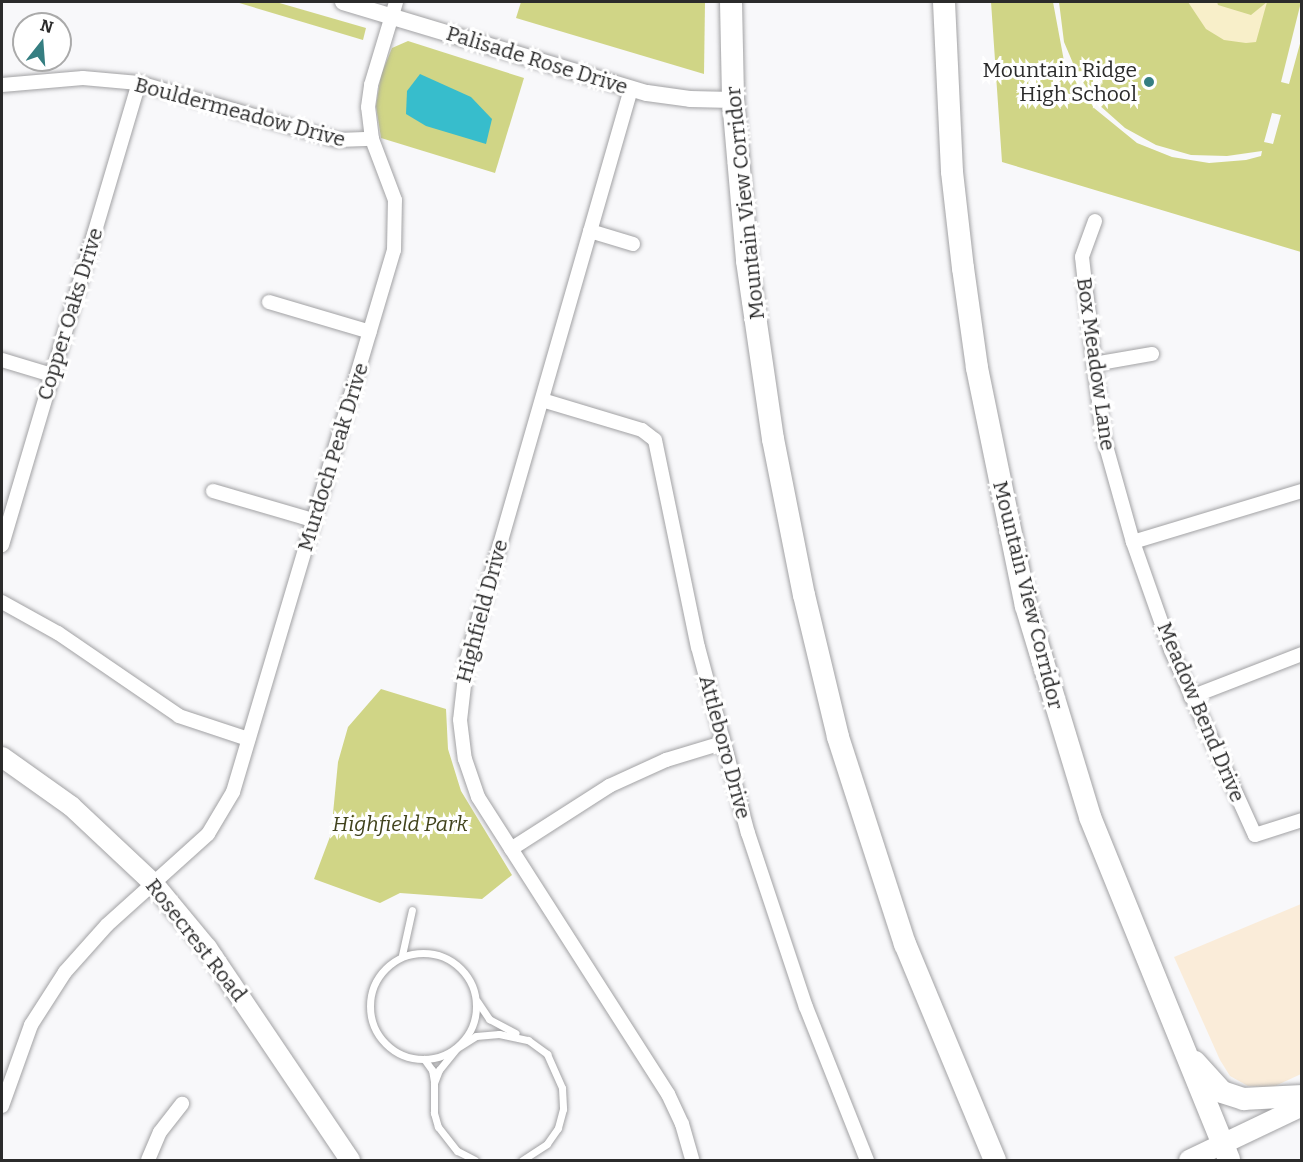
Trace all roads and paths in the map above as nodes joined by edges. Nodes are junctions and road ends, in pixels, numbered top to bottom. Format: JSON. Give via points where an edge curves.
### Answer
{"nodes":[{"id":1,"x":343,"y":2,"type":"edge"},
{"id":2,"x":731,"y":2,"type":"edge"},
{"id":3,"x":944,"y":2,"type":"edge"},
{"id":4,"x":394,"y":9,"type":"edge"},
{"id":5,"x":139,"y":83,"type":"junction"},
{"id":6,"x":2,"y":85,"type":"edge"},
{"id":7,"x":631,"y":89,"type":"junction"},
{"id":8,"x":733,"y":99,"type":"junction"},
{"id":9,"x":372,"y":139,"type":"junction"},
{"id":10,"x":1095,"y":221,"type":"dead end"},
{"id":11,"x":590,"y":231,"type":"junction"},
{"id":12,"x":633,"y":244,"type":"dead end"},
{"id":13,"x":269,"y":302,"type":"dead end"},
{"id":14,"x":370,"y":332,"type":"junction"},
{"id":15,"x":1152,"y":354,"type":"dead end"},
{"id":16,"x":2,"y":360,"type":"edge"},
{"id":17,"x":1094,"y":364,"type":"junction"},
{"id":18,"x":52,"y":375,"type":"junction"},
{"id":19,"x":542,"y":400,"type":"junction"},
{"id":20,"x":213,"y":491,"type":"dead end"},
{"id":21,"x":1302,"y":491,"type":"edge"},
{"id":22,"x":314,"y":520,"type":"junction"},
{"id":23,"x":1133,"y":542,"type":"junction"},
{"id":24,"x":2,"y":546,"type":"edge"},
{"id":25,"x":2,"y":602,"type":"edge"},
{"id":26,"x":1302,"y":654,"type":"edge"},
{"id":27,"x":1191,"y":697,"type":"junction"},
{"id":28,"x":248,"y":739,"type":"junction"},
{"id":29,"x":722,"y":742,"type":"junction"},
{"id":30,"x":2,"y":757,"type":"edge"},
{"id":31,"x":1302,"y":820,"type":"edge"},
{"id":32,"x":511,"y":849,"type":"junction"},
{"id":33,"x":153,"y":884,"type":"junction"},
{"id":34,"x":412,"y":910,"type":"dead end"},
{"id":35,"x":402,"y":955,"type":"junction"},
{"id":36,"x":477,"y":1000,"type":"junction"},
{"id":37,"x":1179,"y":1039,"type":"junction"},
{"id":38,"x":528,"y":1040,"type":"junction"},
{"id":39,"x":457,"y":1048,"type":"junction"},
{"id":40,"x":424,"y":1059,"type":"junction"},
{"id":41,"x":435,"y":1083,"type":"junction"},
{"id":42,"x":1302,"y":1096,"type":"edge"},
{"id":43,"x":182,"y":1104,"type":"dead end"},
{"id":44,"x":2,"y":1106,"type":"edge"},
{"id":45,"x":1302,"y":1106,"type":"edge"},
{"id":46,"x":1225,"y":1153,"type":"edge"},
{"id":47,"x":148,"y":1161,"type":"edge"},
{"id":48,"x":350,"y":1161,"type":"edge"},
{"id":49,"x":475,"y":1161,"type":"edge"},
{"id":50,"x":522,"y":1161,"type":"edge"},
{"id":51,"x":692,"y":1161,"type":"edge"},
{"id":52,"x":867,"y":1161,"type":"edge"},
{"id":53,"x":995,"y":1161,"type":"edge"},
{"id":54,"x":1189,"y":1161,"type":"edge"}],
"edges":[{"from":1,"to":4,"type":"street","name":"Palisade Rose Drive"},
{"from":2,"to":8,"type":"highway","name":"Mountain View Corridor"},
{"from":3,"to":37,"type":"highway","name":"Mountain View Corridor","via":[[952,172],[963,268],[977,368],[1024,596],[1090,817]]},
{"from":4,"to":7,"type":"street","name":"Palisade Rose Drive"},
{"from":4,"to":9,"type":"street","name":"Murdoch Peak Drive","via":[[369,95]]},
{"from":5,"to":6,"type":"street","name":"Bouldermeadow Drive","via":[[83,78]]},
{"from":5,"to":9,"type":"street","name":"Bouldermeadow Drive","via":[[338,140]]},
{"from":5,"to":18,"type":"street","name":"Copper Oaks Drive"},
{"from":7,"to":8,"type":"street","name":"Palisade Rose Drive","via":[[676,98]]},
{"from":7,"to":11,"type":"street","name":"Highfield Drive"},
{"from":8,"to":53,"type":"highway","name":"Mountain View Corridor","via":[[747,261],[773,439],[833,715],[905,944]]},
{"from":9,"to":14,"type":"street","name":"Murdoch Peak Drive","via":[[391,188],[397,225]]},
{"from":10,"to":17,"type":"street","name":"Box Meadow Lane","via":[[1082,257]]},
{"from":11,"to":12,"type":"street"},
{"from":11,"to":19,"type":"street","name":"Highfield Drive"},
{"from":13,"to":14,"type":"street"},
{"from":14,"to":22,"type":"street","name":"Murdoch Peak Drive"},
{"from":15,"to":17,"type":"street"},
{"from":16,"to":18,"type":"street"},
{"from":17,"to":23,"type":"street","name":"Box Meadow Lane","via":[[1104,439]]},
{"from":18,"to":24,"type":"street","name":"Copper Oaks Drive"},
{"from":19,"to":29,"type":"street","name":"Attleboro Drive","via":[[642,430],[655,440]]},
{"from":19,"to":32,"type":"street","name":"Highfield Drive","via":[[467,660],[460,700],[462,740],[471,779]]},
{"from":20,"to":22,"type":"street"},
{"from":21,"to":23,"type":"street"},
{"from":22,"to":28,"type":"street","name":"Murdoch Peak Drive"},
{"from":23,"to":27,"type":"street","name":"Meadow Bend Drive"},
{"from":25,"to":28,"type":"street","via":[[58,633],[179,716]]},
{"from":26,"to":27,"type":"street"},
{"from":27,"to":31,"type":"street","name":"Meadow Bend Drive","via":[[1255,834]]},
{"from":28,"to":33,"type":"street","name":"Murdoch Peak Drive","via":[[233,792],[220,818],[178,864]]},
{"from":29,"to":32,"type":"street","via":[[666,760],[609,786]]},
{"from":29,"to":52,"type":"street","name":"Attleboro Drive","via":[[777,921]]},
{"from":30,"to":33,"type":"main road","name":"Rosecrest Road","via":[[71,806]]},
{"from":32,"to":51,"type":"street","name":"Highfield Drive","via":[[669,1094]]},
{"from":33,"to":44,"type":"street","name":"Murdoch Peak Drive","via":[[107,925],[65,972],[31,1025]]},
{"from":33,"to":48,"type":"main road","name":"Rosecrest Road","via":[[220,967]]},
{"from":34,"to":35,"type":"lane"},
{"from":35,"to":36,"type":"lane","via":[[431,953],[448,958],[472,983]]},
{"from":35,"to":40,"type":"lane","via":[[382,970],[373,985],[371,1020],[391,1048],[406,1057]]},
{"from":36,"to":38,"type":"lane","via":[[489,1018]]},
{"from":36,"to":39,"type":"lane","via":[[472,1026]]},
{"from":37,"to":42,"type":"highway","via":[[1208,1080],[1222,1092],[1249,1100]]},
{"from":37,"to":46,"type":"highway","name":"Mountain View Corridor"},
{"from":38,"to":39,"type":"lane","via":[[499,1034],[476,1036]]},
{"from":38,"to":50,"type":"lane","via":[[547,1054],[557,1070],[563,1109],[558,1128],[547,1144]]},
{"from":39,"to":40,"type":"lane"},
{"from":39,"to":41,"type":"lane","via":[[439,1070]]},
{"from":40,"to":41,"type":"lane"},
{"from":41,"to":49,"type":"lane","via":[[434,1113],[438,1127],[457,1151]]},
{"from":43,"to":47,"type":"street","via":[[160,1132]]},
{"from":45,"to":46,"type":"main road"},
{"from":46,"to":54,"type":"main road"}]}
